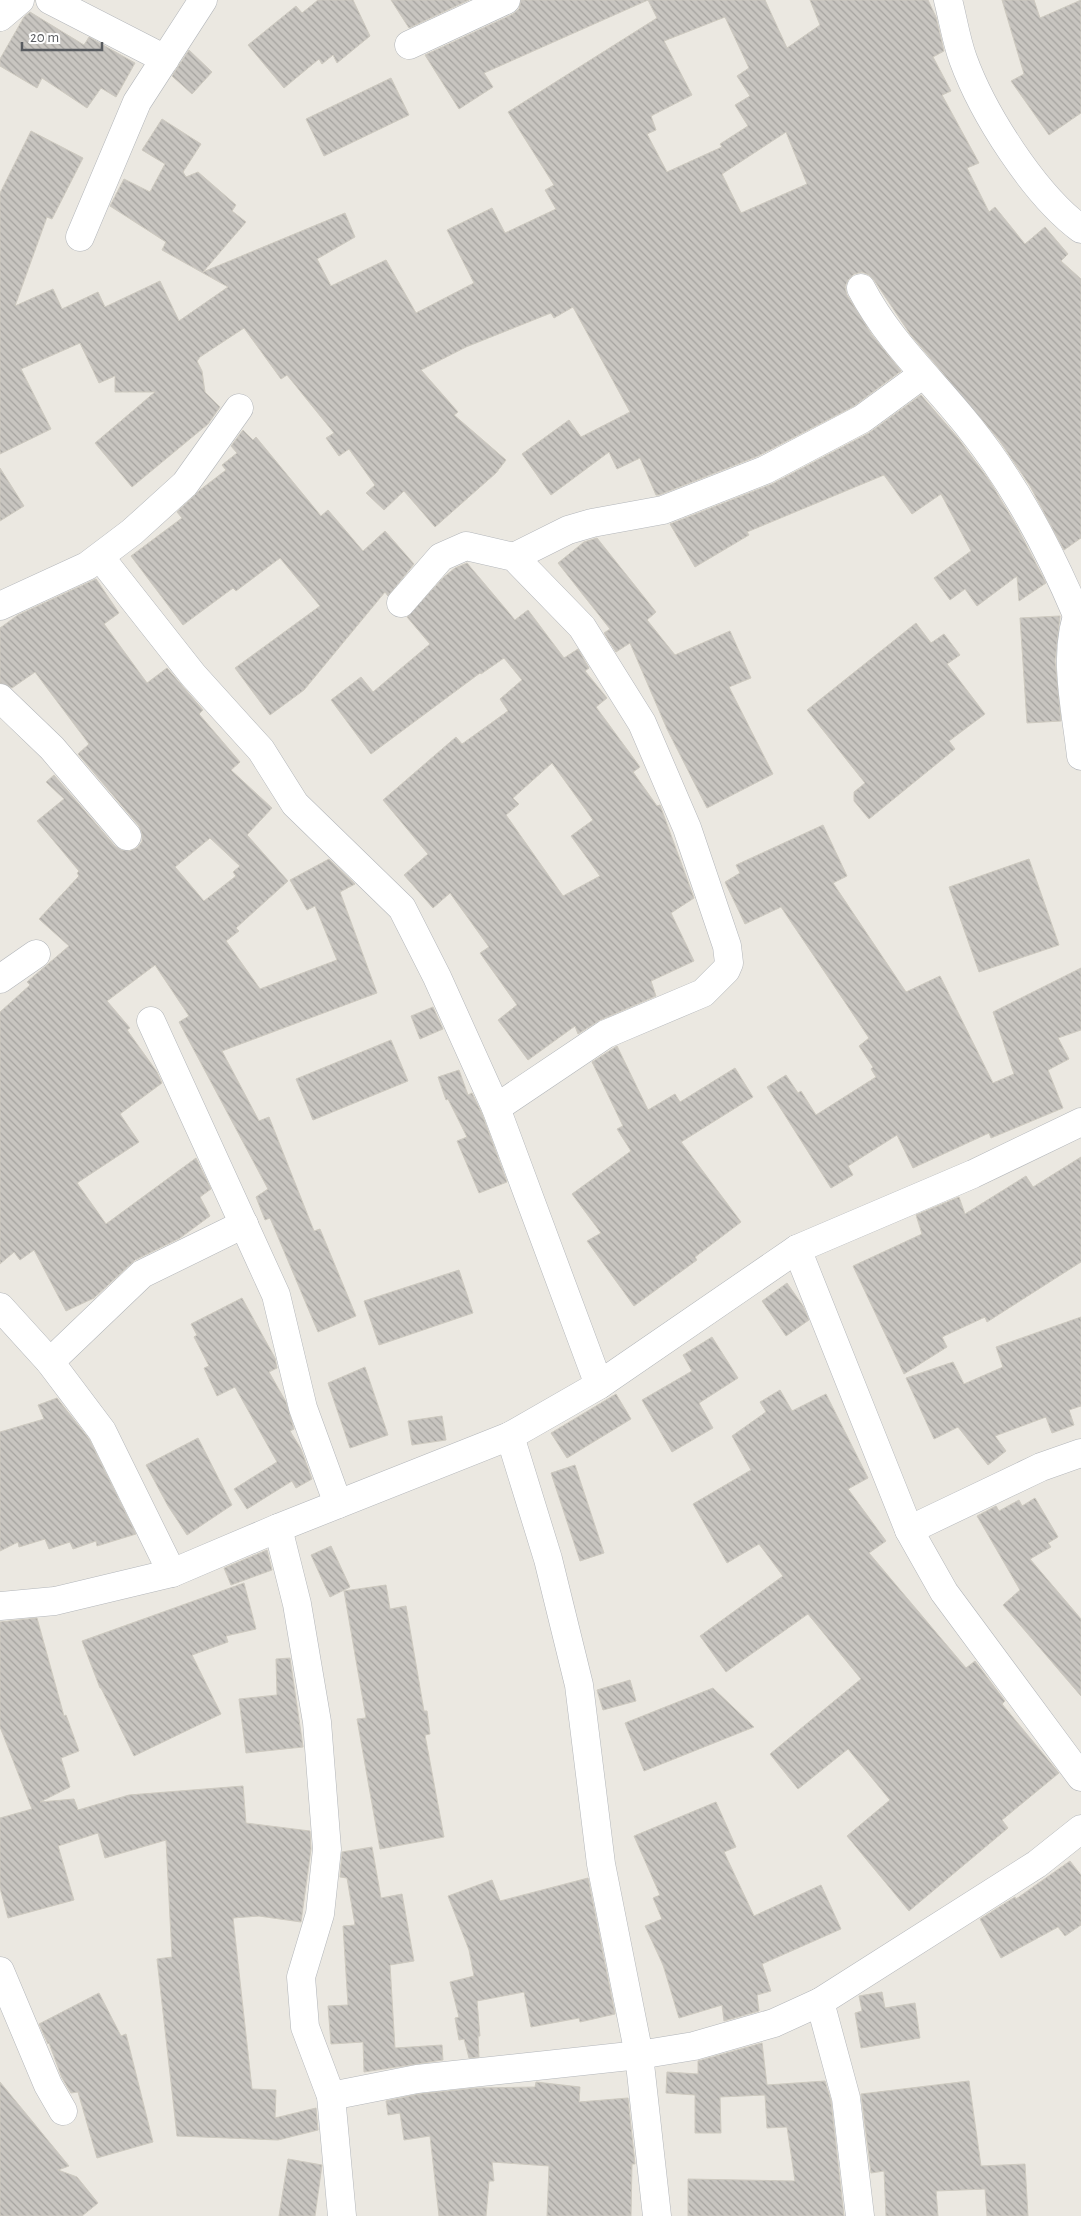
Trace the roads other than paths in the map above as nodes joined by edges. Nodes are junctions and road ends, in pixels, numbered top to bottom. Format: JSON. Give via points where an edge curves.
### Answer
{"nodes":[{"id":1,"x":20,"y":0,"type":"edge"},
{"id":2,"x":50,"y":0,"type":"edge"},
{"id":3,"x":204,"y":0,"type":"edge"},
{"id":4,"x":506,"y":0,"type":"edge"},
{"id":5,"x":948,"y":0,"type":"edge"},
{"id":6,"x":0,"y":17,"type":"edge"},
{"id":7,"x":409,"y":45,"type":"dead end"},
{"id":8,"x":165,"y":59,"type":"junction"},
{"id":9,"x":1081,"y":229,"type":"edge"},
{"id":10,"x":80,"y":237,"type":"dead end"},
{"id":11,"x":861,"y":288,"type":"dead end"},
{"id":12,"x":922,"y":375,"type":"junction"},
{"id":13,"x":239,"y":408,"type":"dead end"},
{"id":14,"x":100,"y":557,"type":"junction"},
{"id":15,"x":514,"y":557,"type":"junction"},
{"id":16,"x":401,"y":603,"type":"dead end"},
{"id":17,"x":0,"y":606,"type":"edge"},
{"id":18,"x":1080,"y":612,"type":"edge"},
{"id":19,"x":0,"y":698,"type":"edge"},
{"id":20,"x":1081,"y":756,"type":"edge"},
{"id":21,"x":127,"y":836,"type":"dead end"},
{"id":22,"x":36,"y":954,"type":"dead end"},
{"id":23,"x":0,"y":979,"type":"edge"},
{"id":24,"x":152,"y":1021,"type":"dead end"},
{"id":25,"x":496,"y":1108,"type":"junction"},
{"id":26,"x":1081,"y":1122,"type":"edge"},
{"id":27,"x":244,"y":1224,"type":"junction"},
{"id":28,"x":797,"y":1249,"type":"junction"},
{"id":29,"x":0,"y":1307,"type":"edge"},
{"id":30,"x":50,"y":1362,"type":"junction"},
{"id":31,"x":599,"y":1385,"type":"junction"},
{"id":32,"x":510,"y":1436,"type":"junction"},
{"id":33,"x":1081,"y":1453,"type":"edge"},
{"id":34,"x":338,"y":1504,"type":"junction"},
{"id":35,"x":278,"y":1528,"type":"junction"},
{"id":36,"x":909,"y":1530,"type":"junction"},
{"id":37,"x":172,"y":1573,"type":"junction"},
{"id":38,"x":0,"y":1606,"type":"edge"},
{"id":39,"x":1081,"y":1777,"type":"edge"},
{"id":40,"x":1081,"y":1829,"type":"edge"},
{"id":41,"x":0,"y":1971,"type":"edge"},
{"id":42,"x":820,"y":2002,"type":"junction"},
{"id":43,"x":638,"y":2055,"type":"junction"},
{"id":44,"x":331,"y":2096,"type":"junction"},
{"id":45,"x":63,"y":2111,"type":"dead end"},
{"id":46,"x":342,"y":2216,"type":"edge"},
{"id":47,"x":656,"y":2216,"type":"edge"},
{"id":48,"x":860,"y":2216,"type":"edge"}],
"edges":[{"from":1,"to":6,"type":"street"},
{"from":2,"to":8,"type":"street"},
{"from":3,"to":8,"type":"street"},
{"from":4,"to":7,"type":"street"},
{"from":5,"to":9,"type":"street","via":[[963,59],[992,122],[1032,179]]},
{"from":8,"to":10,"type":"street","via":[[137,102]]},
{"from":11,"to":12,"type":"street","via":[[875,314]]},
{"from":12,"to":15,"type":"street","via":[[862,419],[766,470],[664,510],[568,530]]},
{"from":12,"to":18,"type":"street","via":[[970,427],[998,467]]},
{"from":13,"to":14,"type":"street","via":[[185,484]]},
{"from":14,"to":17,"type":"street"},
{"from":14,"to":25,"type":"street","via":[[193,675],[261,750],[295,804],[402,908]]},
{"from":15,"to":16,"type":"street","via":[[466,546],[441,557]]},
{"from":15,"to":25,"type":"street","via":[[582,627],[642,723],[687,828],[727,946],[729,963],[720,978],[703,993],[606,1034]]},
{"from":18,"to":20,"type":"street","via":[[1070,662]]},
{"from":19,"to":21,"type":"street","via":[[52,748]]},
{"from":22,"to":23,"type":"street"},
{"from":24,"to":27,"type":"street"},
{"from":25,"to":31,"type":"street"},
{"from":26,"to":28,"type":"street","via":[[973,1174]]},
{"from":27,"to":30,"type":"street","via":[[142,1274]]},
{"from":27,"to":34,"type":"street","via":[[276,1296],[303,1408]]},
{"from":28,"to":31,"type":"street"},
{"from":28,"to":36,"type":"street"},
{"from":29,"to":30,"type":"street"},
{"from":30,"to":37,"type":"street","via":[[102,1430]]},
{"from":31,"to":32,"type":"street"},
{"from":32,"to":34,"type":"street"},
{"from":32,"to":43,"type":"street","via":[[548,1559],[579,1685],[601,1864]]},
{"from":33,"to":36,"type":"street","via":[[1041,1467]]},
{"from":34,"to":35,"type":"street"},
{"from":35,"to":37,"type":"street"},
{"from":35,"to":44,"type":"street","via":[[297,1604],[317,1722],[327,1849],[320,1914],[301,1977],[305,2027]]},
{"from":36,"to":39,"type":"street","via":[[944,1592]]},
{"from":37,"to":38,"type":"street","via":[[55,1602]]},
{"from":40,"to":42,"type":"street","via":[[1037,1864]]},
{"from":41,"to":45,"type":"street","via":[[48,2086]]},
{"from":42,"to":43,"type":"street","via":[[774,2023],[694,2046]]},
{"from":42,"to":48,"type":"street","via":[[846,2098]]},
{"from":43,"to":44,"type":"street","via":[[417,2079]]},
{"from":43,"to":47,"type":"street"},
{"from":44,"to":46,"type":"street"}]}
